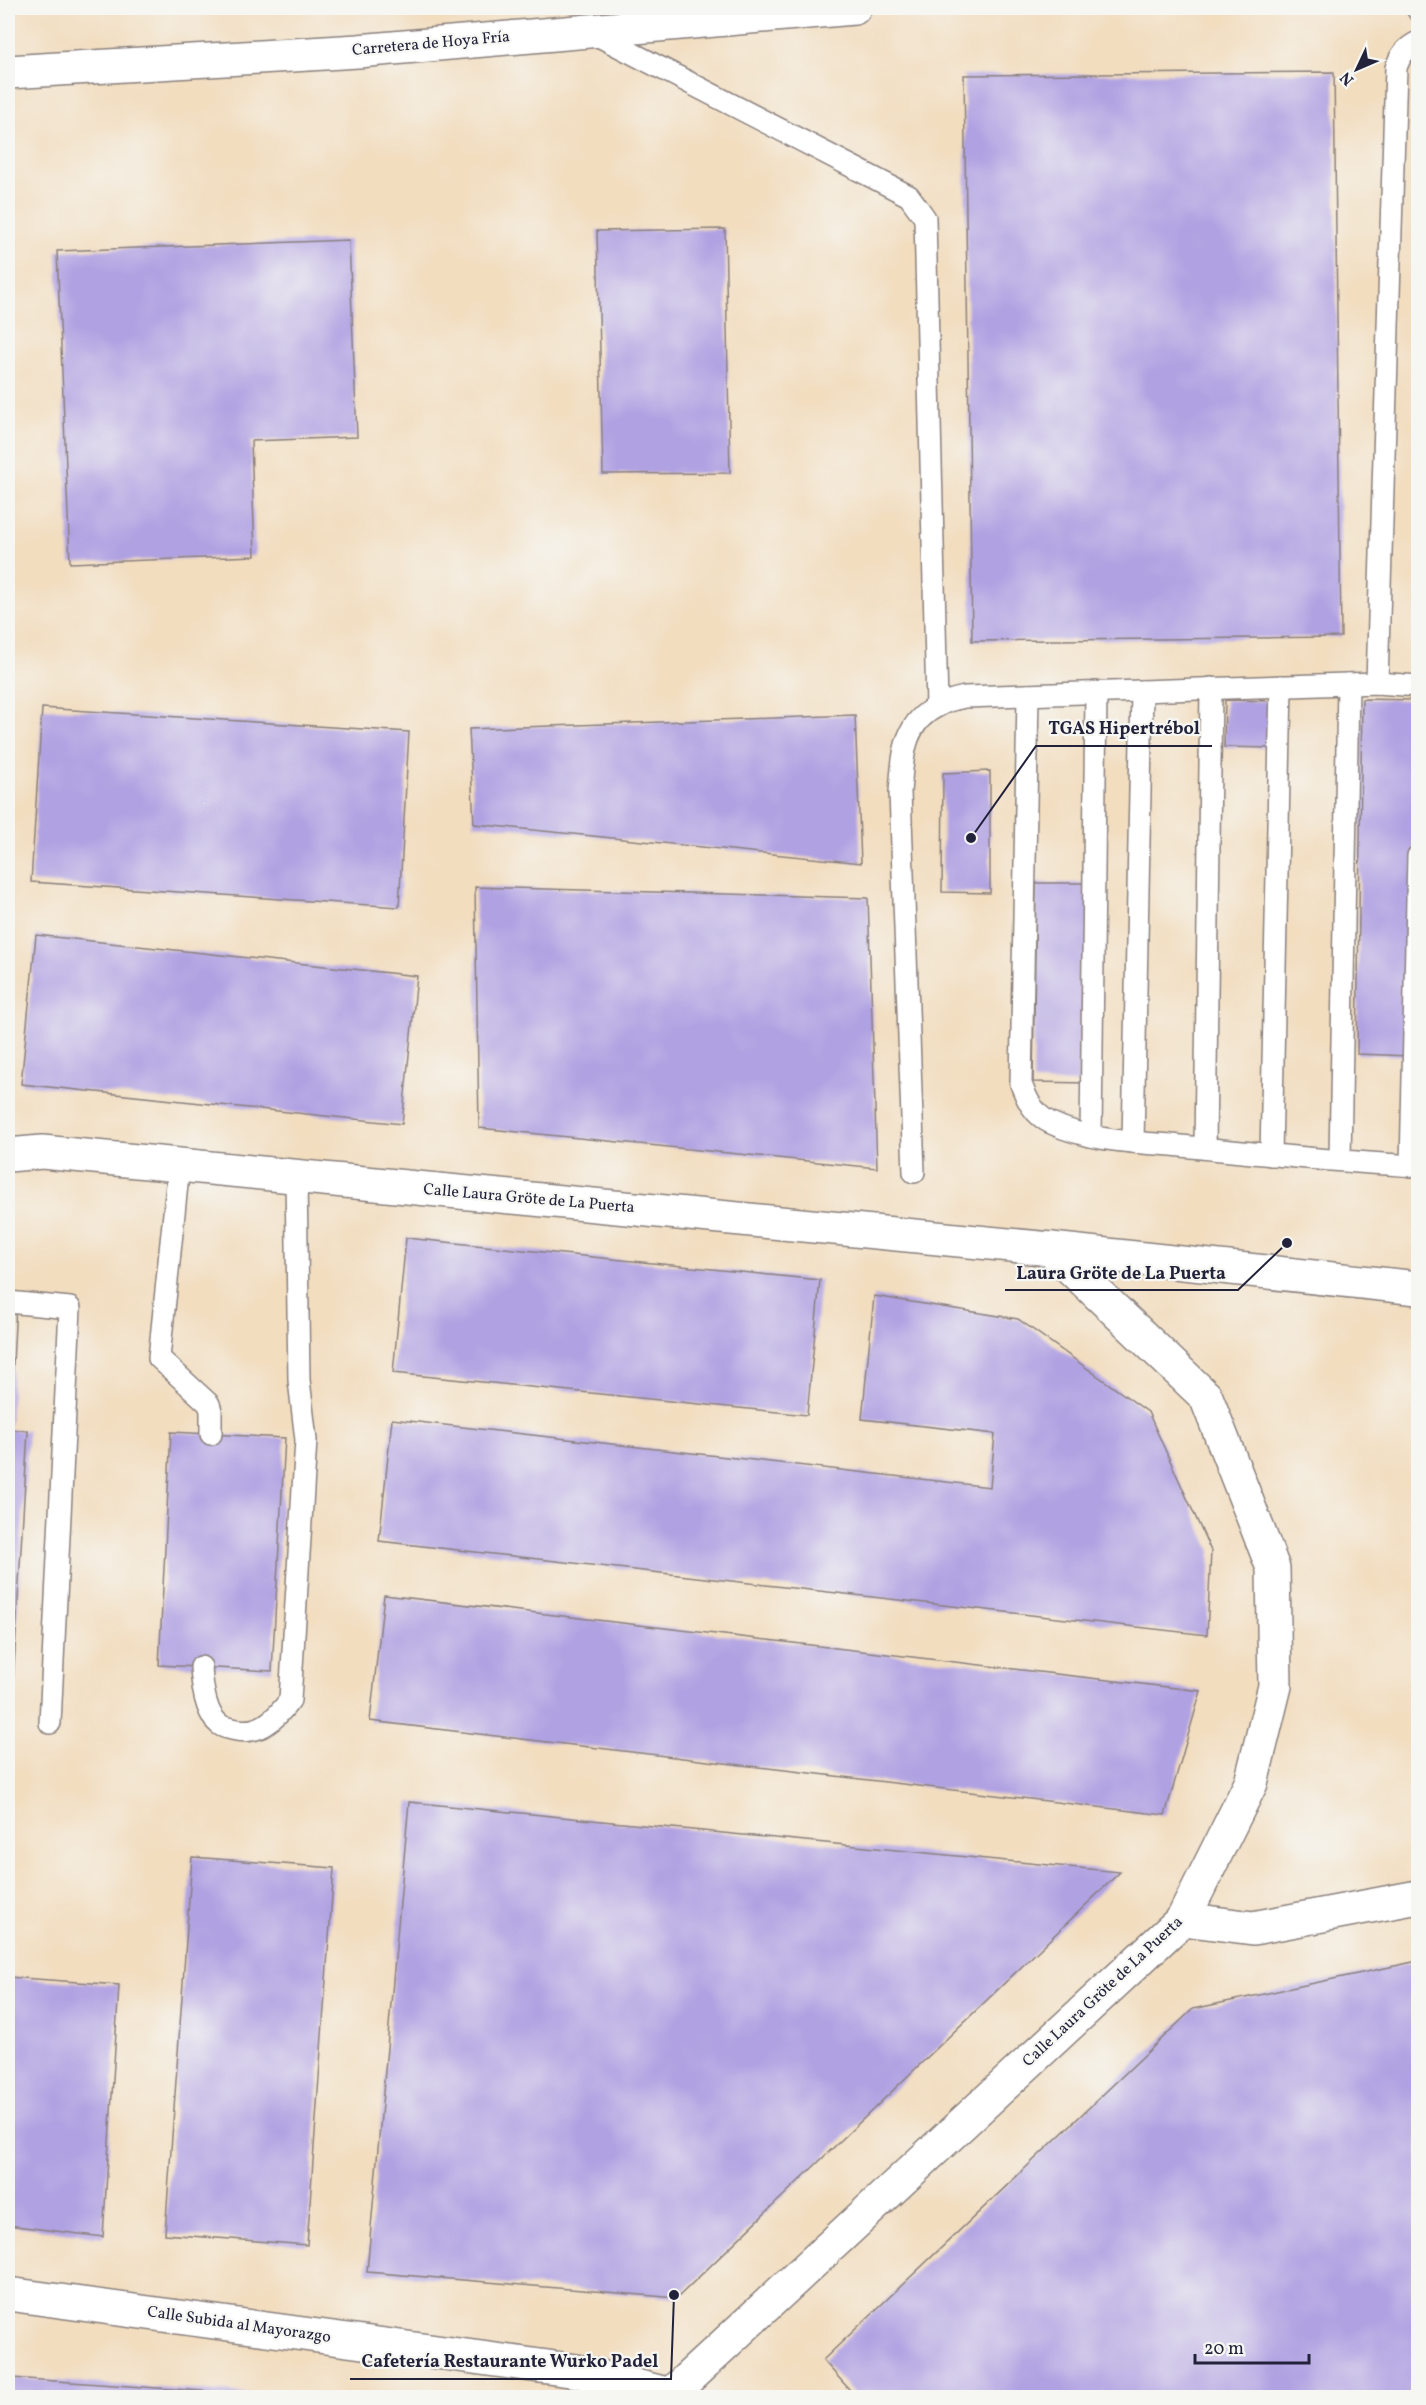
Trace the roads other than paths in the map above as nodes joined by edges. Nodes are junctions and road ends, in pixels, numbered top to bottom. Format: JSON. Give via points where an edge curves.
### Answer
{"nodes":[{"id":1,"x":854,"y":8,"type":"edge"},
{"id":2,"x":589,"y":31,"type":"junction"},
{"id":3,"x":1419,"y":42,"type":"edge"},
{"id":4,"x":8,"y":72,"type":"edge"},
{"id":5,"x":1377,"y":683,"type":"junction"},
{"id":6,"x":1348,"y":684,"type":"junction"},
{"id":7,"x":1281,"y":686,"type":"junction"},
{"id":8,"x":1419,"y":686,"type":"edge"},
{"id":9,"x":1211,"y":688,"type":"junction"},
{"id":10,"x":1142,"y":691,"type":"junction"},
{"id":11,"x":1096,"y":692,"type":"junction"},
{"id":12,"x":1028,"y":695,"type":"junction"},
{"id":13,"x":937,"y":706,"type":"junction"},
{"id":14,"x":1419,"y":856,"type":"edge"},
{"id":15,"x":1091,"y":1136,"type":"junction"},
{"id":16,"x":1133,"y":1142,"type":"junction"},
{"id":17,"x":1205,"y":1148,"type":"junction"},
{"id":18,"x":8,"y":1155,"type":"edge"},
{"id":19,"x":1271,"y":1155,"type":"junction"},
{"id":20,"x":1340,"y":1160,"type":"junction"},
{"id":21,"x":179,"y":1165,"type":"junction"},
{"id":22,"x":1415,"y":1166,"type":"edge"},
{"id":23,"x":914,"y":1172,"type":"dead end"},
{"id":24,"x":296,"y":1176,"type":"junction"},
{"id":25,"x":1051,"y":1249,"type":"junction"},
{"id":26,"x":1419,"y":1288,"type":"edge"},
{"id":27,"x":8,"y":1302,"type":"edge"},
{"id":28,"x":211,"y":1434,"type":"dead end"},
{"id":29,"x":201,"y":1667,"type":"dead end"},
{"id":30,"x":50,"y":1723,"type":"dead end"},
{"id":31,"x":1419,"y":1897,"type":"edge"},
{"id":32,"x":1184,"y":1919,"type":"junction"},
{"id":33,"x":8,"y":2294,"type":"edge"},
{"id":34,"x":668,"y":2395,"type":"edge"}],
"edges":[{"from":1,"to":2,"type":"street","name":"Carretera de Hoya Fría"},
{"from":2,"to":4,"type":"street","name":"Carretera de Hoya Fría","via":[[358,51]]},
{"from":2,"to":13,"type":"lane","via":[[909,196],[925,218]]},
{"from":3,"to":5,"type":"lane","via":[[1399,57],[1396,68]]},
{"from":5,"to":6,"type":"lane"},
{"from":5,"to":8,"type":"lane"},
{"from":6,"to":7,"type":"lane"},
{"from":6,"to":20,"type":"lane"},
{"from":7,"to":9,"type":"lane"},
{"from":7,"to":19,"type":"lane"},
{"from":9,"to":10,"type":"lane"},
{"from":9,"to":17,"type":"lane"},
{"from":10,"to":11,"type":"lane"},
{"from":10,"to":16,"type":"lane"},
{"from":11,"to":12,"type":"lane"},
{"from":11,"to":15,"type":"lane"},
{"from":12,"to":13,"type":"lane","via":[[965,697]]},
{"from":12,"to":15,"type":"lane","via":[[1021,1084],[1029,1104],[1040,1116]]},
{"from":13,"to":23,"type":"lane","via":[[915,724],[903,749],[900,792]]},
{"from":14,"to":22,"type":"lane"},
{"from":15,"to":16,"type":"lane"},
{"from":16,"to":17,"type":"lane"},
{"from":17,"to":19,"type":"lane"},
{"from":18,"to":21,"type":"street","name":"Calle Laura Gröte de La Puerta","via":[[42,1152]]},
{"from":19,"to":20,"type":"lane"},
{"from":20,"to":22,"type":"lane"},
{"from":21,"to":24,"type":"street","name":"Calle Laura Gröte de La Puerta"},
{"from":21,"to":28,"type":"lane","via":[[159,1358],[209,1404]]},
{"from":24,"to":25,"type":"street","name":"Calle Laura Gröte de La Puerta"},
{"from":24,"to":29,"type":"lane","via":[[299,1380],[306,1440],[290,1700],[277,1718],[258,1729],[243,1732],[220,1726],[210,1713]]},
{"from":25,"to":26,"type":"street","name":"Calle Laura Gröte de La Puerta"},
{"from":25,"to":32,"type":"street","name":"Calle Laura Gröte de La Puerta","via":[[1206,1396],[1273,1568],[1275,1686],[1251,1783]]},
{"from":27,"to":30,"type":"lane","via":[[70,1308]]},
{"from":31,"to":32,"type":"street","via":[[1253,1928]]},
{"from":32,"to":34,"type":"street","name":"Calle Laura Gröte de La Puerta"},
{"from":33,"to":34,"type":"street","name":"Calle Subida al Mayorazgo","via":[[577,2371]]}]}
